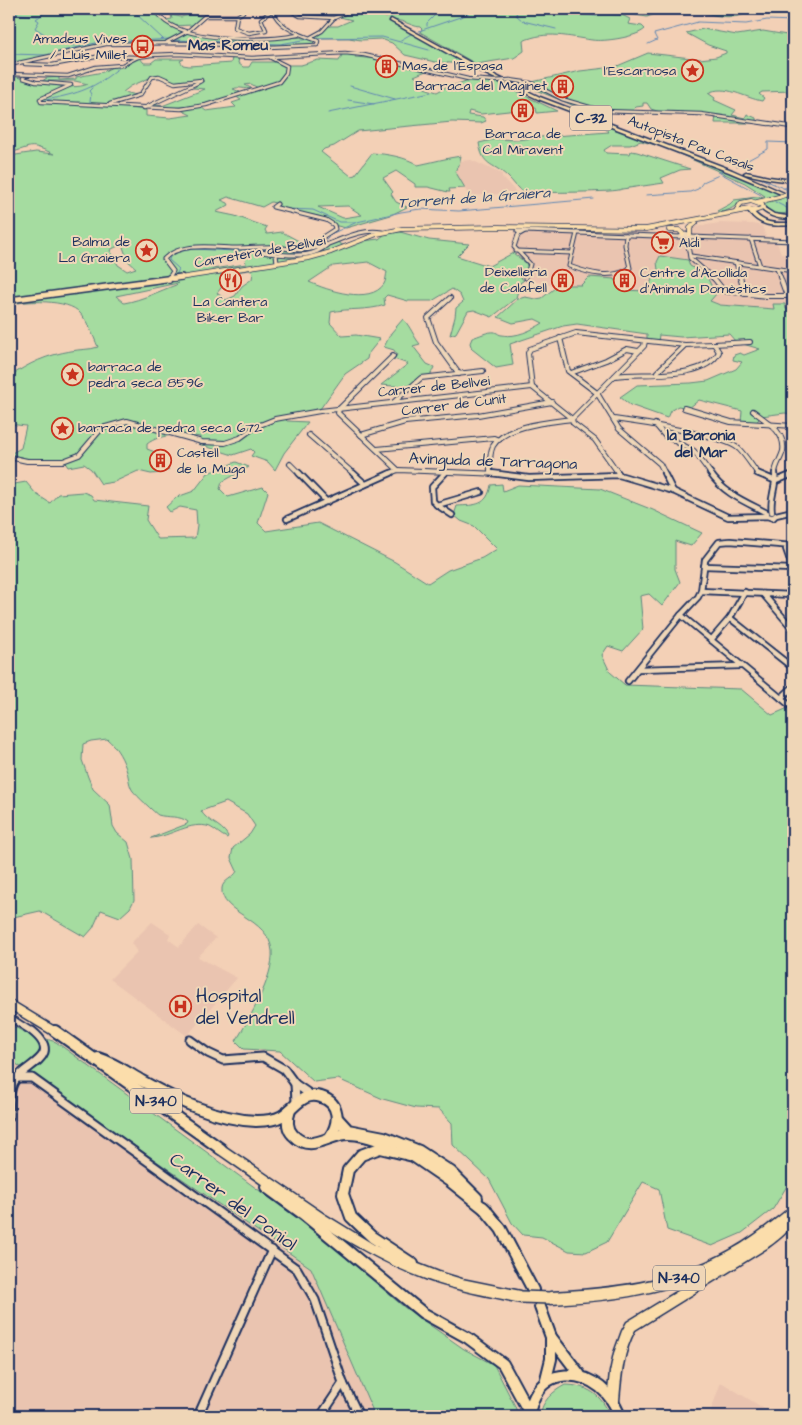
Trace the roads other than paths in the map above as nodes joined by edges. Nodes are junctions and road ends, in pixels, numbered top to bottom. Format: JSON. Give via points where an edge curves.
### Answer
{"nodes":[{"id":1,"x":175,"y":9,"type":"edge"},
{"id":2,"x":200,"y":9,"type":"edge"},
{"id":3,"x":243,"y":9,"type":"edge"},
{"id":4,"x":353,"y":9,"type":"edge"},
{"id":5,"x":272,"y":10,"type":"edge"},
{"id":6,"x":155,"y":11,"type":"dead end"},
{"id":7,"x":237,"y":15,"type":"junction"},
{"id":8,"x":334,"y":18,"type":"junction"},
{"id":9,"x":391,"y":20,"type":"tunnel mouth"},
{"id":10,"x":396,"y":20,"type":"tunnel mouth"},
{"id":11,"x":185,"y":32,"type":"junction"},
{"id":12,"x":298,"y":35,"type":"junction"},
{"id":13,"x":311,"y":37,"type":"junction"},
{"id":14,"x":164,"y":43,"type":"junction"},
{"id":15,"x":150,"y":44,"type":"junction"},
{"id":16,"x":317,"y":44,"type":"junction"},
{"id":17,"x":144,"y":45,"type":"junction"},
{"id":18,"x":314,"y":53,"type":"junction"},
{"id":19,"x":152,"y":55,"type":"junction"},
{"id":20,"x":145,"y":56,"type":"junction"},
{"id":21,"x":138,"y":57,"type":"junction"},
{"id":22,"x":268,"y":57,"type":"junction"},
{"id":23,"x":462,"y":59,"type":"junction"},
{"id":24,"x":13,"y":64,"type":"junction"},
{"id":25,"x":9,"y":65,"type":"edge"},
{"id":26,"x":9,"y":74,"type":"edge"},
{"id":27,"x":16,"y":76,"type":"junction"},
{"id":28,"x":108,"y":106,"type":"junction"},
{"id":29,"x":142,"y":109,"type":"junction"},
{"id":30,"x":793,"y":127,"type":"edge"},
{"id":31,"x":733,"y":169,"type":"junction"},
{"id":32,"x":793,"y":181,"type":"edge"},
{"id":33,"x":793,"y":195,"type":"edge"},
{"id":34,"x":768,"y":200,"type":"junction"},
{"id":35,"x":756,"y":202,"type":"junction"},
{"id":36,"x":277,"y":204,"type":"dead end"},
{"id":37,"x":763,"y":207,"type":"junction"},
{"id":38,"x":738,"y":208,"type":"junction"},
{"id":39,"x":751,"y":211,"type":"junction"},
{"id":40,"x":793,"y":218,"type":"edge"},
{"id":41,"x":697,"y":222,"type":"junction"},
{"id":42,"x":793,"y":223,"type":"edge"},
{"id":43,"x":683,"y":227,"type":"junction"},
{"id":44,"x":602,"y":230,"type":"junction"},
{"id":45,"x":666,"y":230,"type":"junction"},
{"id":46,"x":382,"y":232,"type":"junction"},
{"id":47,"x":577,"y":233,"type":"junction"},
{"id":48,"x":626,"y":235,"type":"junction"},
{"id":49,"x":686,"y":236,"type":"junction"},
{"id":50,"x":751,"y":239,"type":"junction"},
{"id":51,"x":793,"y":240,"type":"edge"},
{"id":52,"x":318,"y":245,"type":"junction"},
{"id":53,"x":326,"y":245,"type":"junction"},
{"id":54,"x":515,"y":251,"type":"junction"},
{"id":55,"x":261,"y":252,"type":"dead end"},
{"id":56,"x":572,"y":253,"type":"junction"},
{"id":57,"x":276,"y":254,"type":"junction"},
{"id":58,"x":693,"y":258,"type":"junction"},
{"id":59,"x":277,"y":263,"type":"junction"},
{"id":60,"x":736,"y":263,"type":"junction"},
{"id":61,"x":760,"y":266,"type":"junction"},
{"id":62,"x":777,"y":269,"type":"junction"},
{"id":63,"x":793,"y":271,"type":"edge"},
{"id":64,"x":526,"y":278,"type":"dead end"},
{"id":65,"x":166,"y":280,"type":"junction"},
{"id":66,"x":745,"y":294,"type":"junction"},
{"id":67,"x":786,"y":296,"type":"junction"},
{"id":68,"x":793,"y":296,"type":"edge"},
{"id":69,"x":450,"y":298,"type":"dead end"},
{"id":70,"x":9,"y":300,"type":"edge"},
{"id":71,"x":560,"y":338,"type":"junction"},
{"id":72,"x":750,"y":342,"type":"dead end"},
{"id":73,"x":645,"y":343,"type":"junction"},
{"id":74,"x":714,"y":344,"type":"junction"},
{"id":75,"x":685,"y":345,"type":"junction"},
{"id":76,"x":638,"y":351,"type":"junction"},
{"id":77,"x":393,"y":356,"type":"dead end"},
{"id":78,"x":483,"y":371,"type":"dead end"},
{"id":79,"x":657,"y":372,"type":"junction"},
{"id":80,"x":570,"y":373,"type":"junction"},
{"id":81,"x":459,"y":374,"type":"junction"},
{"id":82,"x":614,"y":376,"type":"junction"},
{"id":83,"x":532,"y":387,"type":"junction"},
{"id":84,"x":597,"y":393,"type":"junction"},
{"id":85,"x":394,"y":402,"type":"junction"},
{"id":86,"x":552,"y":402,"type":"junction"},
{"id":87,"x":684,"y":408,"type":"dead end"},
{"id":88,"x":340,"y":409,"type":"junction"},
{"id":89,"x":753,"y":411,"type":"dead end"},
{"id":90,"x":572,"y":419,"type":"junction"},
{"id":91,"x":614,"y":419,"type":"junction"},
{"id":92,"x":655,"y":424,"type":"junction"},
{"id":93,"x":773,"y":426,"type":"junction"},
{"id":94,"x":793,"y":426,"type":"edge"},
{"id":95,"x":309,"y":435,"type":"dead end"},
{"id":96,"x":361,"y":435,"type":"junction"},
{"id":97,"x":499,"y":440,"type":"junction"},
{"id":98,"x":377,"y":449,"type":"junction"},
{"id":99,"x":9,"y":457,"type":"edge"},
{"id":100,"x":290,"y":464,"type":"dead end"},
{"id":101,"x":398,"y":470,"type":"junction"},
{"id":102,"x":446,"y":472,"type":"junction"},
{"id":103,"x":490,"y":473,"type":"junction"},
{"id":104,"x":793,"y":474,"type":"edge"},
{"id":105,"x":619,"y":476,"type":"junction"},
{"id":106,"x":776,"y":481,"type":"junction"},
{"id":107,"x":365,"y":484,"type":"junction"},
{"id":108,"x":673,"y":491,"type":"junction"},
{"id":109,"x":481,"y":492,"type":"dead end"},
{"id":110,"x":327,"y":502,"type":"junction"},
{"id":111,"x":437,"y":505,"type":"junction"},
{"id":112,"x":793,"y":511,"type":"edge"},
{"id":113,"x":771,"y":514,"type":"junction"},
{"id":114,"x":452,"y":515,"type":"dead end"},
{"id":115,"x":287,"y":518,"type":"dead end"},
{"id":116,"x":793,"y":545,"type":"edge"},
{"id":117,"x":704,"y":566,"type":"junction"},
{"id":118,"x":793,"y":569,"type":"edge"},
{"id":119,"x":701,"y":591,"type":"junction"},
{"id":120,"x":746,"y":592,"type":"junction"},
{"id":121,"x":763,"y":594,"type":"junction"},
{"id":122,"x":793,"y":595,"type":"edge"},
{"id":123,"x":680,"y":614,"type":"junction"},
{"id":124,"x":730,"y":618,"type":"junction"},
{"id":125,"x":793,"y":629,"type":"edge"},
{"id":126,"x":711,"y":640,"type":"junction"},
{"id":127,"x":741,"y":666,"type":"junction"},
{"id":128,"x":793,"y":668,"type":"edge"},
{"id":129,"x":639,"y":669,"type":"junction"},
{"id":130,"x":628,"y":681,"type":"dead end"},
{"id":131,"x":793,"y":687,"type":"edge"},
{"id":132,"x":781,"y":698,"type":"junction"},
{"id":133,"x":793,"y":708,"type":"edge"},
{"id":134,"x":9,"y":1004,"type":"edge"},
{"id":135,"x":9,"y":1017,"type":"edge"},
{"id":136,"x":190,"y":1040,"type":"dead end"},
{"id":137,"x":90,"y":1056,"type":"junction"},
{"id":138,"x":16,"y":1078,"type":"junction"},
{"id":139,"x":295,"y":1084,"type":"junction"},
{"id":140,"x":10,"y":1088,"type":"edge"},
{"id":141,"x":312,"y":1095,"type":"junction"},
{"id":142,"x":293,"y":1105,"type":"junction"},
{"id":143,"x":9,"y":1117,"type":"edge"},
{"id":144,"x":338,"y":1119,"type":"junction"},
{"id":145,"x":330,"y":1137,"type":"junction"},
{"id":146,"x":220,"y":1148,"type":"junction"},
{"id":147,"x":472,"y":1197,"type":"junction"},
{"id":148,"x":486,"y":1210,"type":"junction"},
{"id":149,"x":793,"y":1212,"type":"edge"},
{"id":150,"x":272,"y":1250,"type":"junction"},
{"id":151,"x":428,"y":1274,"type":"junction"},
{"id":152,"x":533,"y":1290,"type":"dead end"},
{"id":153,"x":540,"y":1307,"type":"dead end"},
{"id":154,"x":551,"y":1337,"type":"junction"},
{"id":155,"x":580,"y":1375,"type":"junction"},
{"id":156,"x":343,"y":1383,"type":"junction"},
{"id":157,"x":545,"y":1384,"type":"junction"},
{"id":158,"x":613,"y":1401,"type":"junction"},
{"id":159,"x":529,"y":1414,"type":"edge"},
{"id":160,"x":198,"y":1416,"type":"edge"},
{"id":161,"x":321,"y":1416,"type":"edge"},
{"id":162,"x":359,"y":1416,"type":"edge"},
{"id":163,"x":620,"y":1416,"type":"edge"}],
"edges":[{"from":1,"to":2,"type":"street","via":[[181,13]]},
{"from":3,"to":7,"type":"street"},
{"from":4,"to":8,"type":"street"},
{"from":5,"to":7,"type":"street","via":[[261,19],[266,30],[261,32],[236,29]]},
{"from":5,"to":8,"type":"street","via":[[286,10],[302,17]]},
{"from":5,"to":12,"type":"street","via":[[279,22]]},
{"from":6,"to":11,"type":"street","via":[[165,22]]},
{"from":7,"to":11,"type":"street","via":[[205,16]]},
{"from":8,"to":13,"type":"street"},
{"from":9,"to":23,"type":"highway","name":"Autopista Pau Casals","number":"C-32"},
{"from":10,"to":23,"type":"highway","name":"Autopista Pau Casals","number":"C-32"},
{"from":11,"to":12,"type":"street","via":[[249,39]]},
{"from":11,"to":14,"type":"street"},
{"from":12,"to":13,"type":"street"},
{"from":13,"to":16,"type":"street"},
{"from":14,"to":15,"type":"street"},
{"from":14,"to":16,"type":"street","via":[[257,47]]},
{"from":15,"to":17,"type":"street"},
{"from":15,"to":19,"type":"street"},
{"from":16,"to":18,"type":"street"},
{"from":17,"to":20,"type":"street"},
{"from":17,"to":24,"type":"street","via":[[94,46]]},
{"from":18,"to":22,"type":"street"},
{"from":18,"to":30,"type":"street","bridge":true,"via":[[364,55],[468,80],[531,82],[562,99],[603,111],[701,114]]},
{"from":19,"to":20,"type":"street"},
{"from":19,"to":22,"type":"street"},
{"from":20,"to":21,"type":"street"},
{"from":21,"to":24,"type":"street","via":[[101,56],[52,65]]},
{"from":21,"to":27,"type":"street","via":[[122,64],[96,67],[68,76]]},
{"from":22,"to":29,"type":"street","via":[[286,64],[287,70],[284,79],[272,85],[180,109]]},
{"from":23,"to":31,"type":"highway","name":"Autopista Pau Casals","number":"C-32","via":[[551,100]]},
{"from":23,"to":33,"type":"highway","name":"Autopista Pau Casals","number":"C-32","via":[[539,98]]},
{"from":24,"to":25,"type":"street"},
{"from":26,"to":27,"type":"street"},
{"from":27,"to":28,"type":"street","via":[[36,82],[71,85],[40,99],[41,102]]},
{"from":28,"to":29,"type":"street"},
{"from":28,"to":29,"type":"street","via":[[140,95],[152,77],[159,76],[174,84],[201,80],[190,89]]},
{"from":31,"to":32,"type":"highway"},
{"from":31,"to":33,"type":"highway","name":"Autopista Pau Casals","number":"C-32"},
{"from":33,"to":34,"type":"main road","bridge":true},
{"from":34,"to":35,"type":"main road"},
{"from":34,"to":37,"type":"main road"},
{"from":35,"to":37,"type":"main road"},
{"from":35,"to":38,"type":"main road","via":[[746,201]]},
{"from":36,"to":52,"type":"street","via":[[273,207],[334,225],[335,228]]},
{"from":37,"to":39,"type":"main road"},
{"from":37,"to":40,"type":"highway","via":[[773,215]]},
{"from":38,"to":39,"type":"main road","name":"Carretera de Bellvei"},
{"from":38,"to":41,"type":"main road","name":"Carretera de Bellvei"},
{"from":39,"to":42,"type":"highway","via":[[754,218],[762,222]]},
{"from":41,"to":43,"type":"main road","name":"Carretera de Bellvei"},
{"from":41,"to":44,"type":"main road","name":"Carretera de Bellvei","via":[[652,229]]},
{"from":41,"to":49,"type":"main road"},
{"from":43,"to":45,"type":"main road","name":"Carretera de Bellvei"},
{"from":43,"to":49,"type":"main road"},
{"from":44,"to":45,"type":"main road","name":"Carretera de Bellvei"},
{"from":44,"to":46,"type":"main road","name":"Carretera de Bellvei","via":[[426,227]]},
{"from":45,"to":49,"type":"main road","via":[[679,230]]},
{"from":46,"to":53,"type":"street","via":[[360,232]]},
{"from":46,"to":59,"type":"main road","name":"Carretera de Bellvei","via":[[321,255]]},
{"from":47,"to":48,"type":"street"},
{"from":47,"to":54,"type":"street","via":[[525,231],[520,233],[514,244]]},
{"from":47,"to":56,"type":"street"},
{"from":48,"to":49,"type":"street"},
{"from":48,"to":56,"type":"street","via":[[630,268],[622,273],[604,275],[572,268],[569,264]]},
{"from":49,"to":50,"type":"street"},
{"from":49,"to":58,"type":"street"},
{"from":50,"to":51,"type":"street"},
{"from":50,"to":61,"type":"street"},
{"from":52,"to":53,"type":"street"},
{"from":52,"to":65,"type":"street","via":[[301,250],[271,246],[171,251],[164,259],[173,272]]},
{"from":53,"to":57,"type":"street","via":[[318,253],[308,255]]},
{"from":54,"to":56,"type":"street"},
{"from":54,"to":64,"type":"street","via":[[530,264]]},
{"from":55,"to":57,"type":"street"},
{"from":57,"to":59,"type":"street"},
{"from":58,"to":60,"type":"street"},
{"from":58,"to":66,"type":"street","via":[[696,265],[710,273],[722,289]]},
{"from":59,"to":65,"type":"main road","name":"Carretera de Bellvei"},
{"from":60,"to":61,"type":"street"},
{"from":60,"to":66,"type":"street"},
{"from":61,"to":62,"type":"street"},
{"from":62,"to":63,"type":"street"},
{"from":62,"to":67,"type":"street"},
{"from":65,"to":70,"type":"main road","name":"Carretera de Bellvei"},
{"from":66,"to":67,"type":"street"},
{"from":67,"to":68,"type":"street"},
{"from":69,"to":81,"type":"street","via":[[428,318],[436,342]]},
{"from":71,"to":73,"type":"street","via":[[579,333]]},
{"from":71,"to":80,"type":"street"},
{"from":71,"to":83,"type":"street","via":[[530,349]]},
{"from":72,"to":74,"type":"street"},
{"from":73,"to":75,"type":"street"},
{"from":73,"to":76,"type":"street"},
{"from":74,"to":75,"type":"street"},
{"from":74,"to":79,"type":"street","via":[[719,352],[711,364],[686,372]]},
{"from":75,"to":79,"type":"street"},
{"from":76,"to":80,"type":"street","via":[[627,350],[611,360]]},
{"from":76,"to":82,"type":"street"},
{"from":77,"to":88,"type":"street"},
{"from":78,"to":81,"type":"street"},
{"from":79,"to":82,"type":"street"},
{"from":80,"to":84,"type":"street"},
{"from":81,"to":85,"type":"street","via":[[421,378]]},
{"from":82,"to":84,"type":"street"},
{"from":83,"to":85,"type":"street","name":"Carrer de Bellvei"},
{"from":83,"to":86,"type":"street"},
{"from":84,"to":90,"type":"street"},
{"from":84,"to":91,"type":"street"},
{"from":85,"to":88,"type":"street","name":"Carrer de Bellvei"},
{"from":86,"to":90,"type":"street"},
{"from":86,"to":96,"type":"street","name":"Carrer de Cunit","via":[[478,415],[405,422]]},
{"from":87,"to":93,"type":"street","via":[[731,422]]},
{"from":88,"to":96,"type":"street","via":[[339,416]]},
{"from":88,"to":99,"type":"street","name":"Carrer de Bellvei","via":[[266,421],[240,438],[218,443],[196,441],[127,421],[102,428],[83,451],[69,459],[47,462]]},
{"from":89,"to":93,"type":"street"},
{"from":90,"to":97,"type":"street","via":[[529,427],[504,435]]},
{"from":90,"to":105,"type":"street","via":[[595,440]]},
{"from":91,"to":92,"type":"street"},
{"from":91,"to":108,"type":"street","via":[[619,429],[660,464]]},
{"from":92,"to":106,"type":"street","via":[[726,442],[738,448],[758,475]]},
{"from":92,"to":113,"type":"street","via":[[660,431],[698,454],[724,489]]},
{"from":93,"to":94,"type":"street"},
{"from":93,"to":106,"type":"street","via":[[780,434],[783,450],[775,471]]},
{"from":95,"to":107,"type":"street"},
{"from":96,"to":98,"type":"street"},
{"from":97,"to":98,"type":"street"},
{"from":97,"to":103,"type":"street","via":[[490,453]]},
{"from":98,"to":101,"type":"street"},
{"from":100,"to":110,"type":"street"},
{"from":101,"to":102,"type":"street","name":"Avinguda de Tarragona"},
{"from":101,"to":107,"type":"street","name":"Avinguda de Tarragona"},
{"from":102,"to":103,"type":"street","name":"Avinguda de Tarragona"},
{"from":102,"to":111,"type":"street","via":[[432,487],[433,501]]},
{"from":103,"to":105,"type":"street","name":"Avinguda de Tarragona","via":[[529,478]]},
{"from":104,"to":106,"type":"street"},
{"from":105,"to":108,"type":"street","name":"Avinguda de Tarragona"},
{"from":106,"to":113,"type":"street","via":[[770,502]]},
{"from":107,"to":110,"type":"street","name":"Avinguda de Tarragona"},
{"from":108,"to":113,"type":"street","name":"Avinguda de Tarragona","via":[[728,517]]},
{"from":109,"to":111,"type":"street"},
{"from":110,"to":115,"type":"street","name":"Avinguda de Tarragona"},
{"from":111,"to":114,"type":"street"},
{"from":112,"to":113,"type":"street","name":"Avinguda de Tarragona"},
{"from":116,"to":117,"type":"street","via":[[719,542]]},
{"from":116,"to":118,"type":"street","via":[[786,549]]},
{"from":117,"to":118,"type":"street"},
{"from":117,"to":119,"type":"street"},
{"from":119,"to":120,"type":"street"},
{"from":119,"to":123,"type":"street"},
{"from":120,"to":121,"type":"street"},
{"from":120,"to":124,"type":"street"},
{"from":121,"to":122,"type":"street"},
{"from":121,"to":125,"type":"street"},
{"from":123,"to":126,"type":"street"},
{"from":123,"to":129,"type":"street"},
{"from":124,"to":126,"type":"street"},
{"from":124,"to":128,"type":"street"},
{"from":126,"to":127,"type":"street"},
{"from":127,"to":129,"type":"street"},
{"from":127,"to":132,"type":"street"},
{"from":129,"to":130,"type":"street"},
{"from":131,"to":132,"type":"street"},
{"from":132,"to":133,"type":"street"},
{"from":134,"to":137,"type":"main road","number":"N-340"},
{"from":135,"to":138,"type":"street","via":[[36,1033],[44,1048],[38,1062]]},
{"from":136,"to":139,"type":"street","via":[[223,1060],[268,1060],[284,1069]]},
{"from":137,"to":142,"type":"main road","via":[[107,1061],[197,1108],[216,1114],[258,1121],[280,1117]]},
{"from":137,"to":146,"type":"main road","number":"N-340"},
{"from":138,"to":140,"type":"street"},
{"from":138,"to":150,"type":"street","name":"Carrer del Poniol","via":[[32,1078]]},
{"from":139,"to":141,"type":"street"},
{"from":139,"to":142,"type":"street"},
{"from":140,"to":143,"type":"street"},
{"from":141,"to":142,"type":"main road"},
{"from":141,"to":144,"type":"main road","via":[[333,1104]]},
{"from":142,"to":145,"type":"main road","via":[[288,1126],[297,1140],[313,1144]]},
{"from":144,"to":145,"type":"main road"},
{"from":144,"to":148,"type":"main road","via":[[348,1130],[393,1140],[424,1154],[469,1188]]},
{"from":145,"to":147,"type":"main road","via":[[347,1134],[392,1144],[442,1170]]},
{"from":146,"to":151,"type":"highway","number":"N-340","via":[[361,1244]]},
{"from":146,"to":159,"type":"main road","via":[[237,1166],[303,1214],[423,1314],[468,1338],[504,1364]]},
{"from":147,"to":148,"type":"main road"},
{"from":147,"to":151,"type":"main road","via":[[413,1156],[380,1148],[361,1155],[348,1170],[343,1194],[351,1217],[372,1237]]},
{"from":148,"to":152,"type":"main road","via":[[501,1229]]},
{"from":149,"to":151,"type":"highway","number":"N-340","bridge":true,"via":[[741,1251],[682,1277],[635,1290],[598,1296],[521,1297]]},
{"from":149,"to":158,"type":"highway","via":[[781,1230],[749,1254],[631,1326],[622,1342],[616,1366]]},
{"from":150,"to":156,"type":"street","name":"Carrer del Poniol","via":[[297,1269],[315,1300]]},
{"from":150,"to":160,"type":"street"},
{"from":153,"to":154,"type":"main road"},
{"from":154,"to":155,"type":"main road"},
{"from":154,"to":157,"type":"main road","via":[[551,1359]]},
{"from":155,"to":157,"type":"main road","via":[[561,1375]]},
{"from":155,"to":158,"type":"main road","via":[[598,1384]]},
{"from":156,"to":161,"type":"street"},
{"from":156,"to":162,"type":"street","name":"Carrer del Poniol"},
{"from":157,"to":159,"type":"main road","via":[[533,1399]]},
{"from":158,"to":163,"type":"main road"}]}
